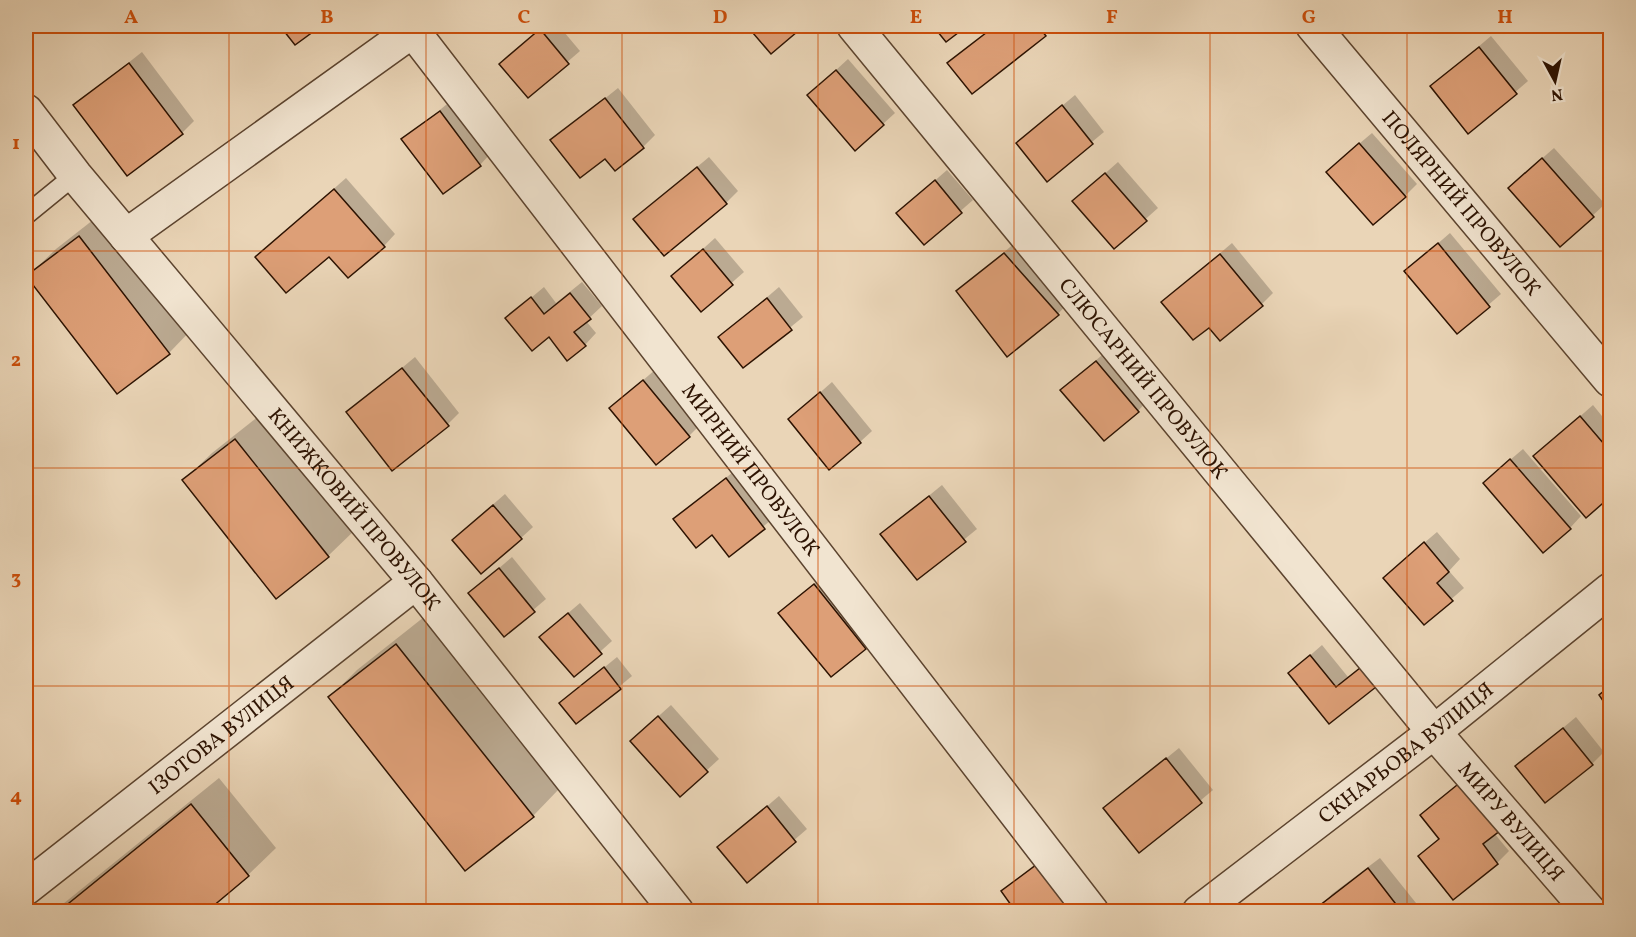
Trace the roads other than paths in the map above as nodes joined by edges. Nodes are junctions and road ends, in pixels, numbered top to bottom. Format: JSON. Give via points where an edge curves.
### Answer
{"nodes":[{"id":1,"x":854,"y":26,"type":"edge"},
{"id":2,"x":1313,"y":26,"type":"edge"},
{"id":3,"x":414,"y":27,"type":"edge"},
{"id":4,"x":26,"y":111,"type":"edge"},
{"id":5,"x":75,"y":175,"type":"junction"},
{"id":6,"x":26,"y":215,"type":"edge"},
{"id":7,"x":126,"y":236,"type":"junction"},
{"id":8,"x":1611,"y":380,"type":"edge"},
{"id":9,"x":416,"y":582,"type":"junction"},
{"id":10,"x":1611,"y":590,"type":"edge"},
{"id":11,"x":1434,"y":732,"type":"junction"},
{"id":12,"x":26,"y":888,"type":"edge"},
{"id":13,"x":677,"y":912,"type":"edge"},
{"id":14,"x":1092,"y":912,"type":"edge"},
{"id":15,"x":1199,"y":912,"type":"edge"},
{"id":16,"x":1590,"y":912,"type":"edge"}],
"edges":[{"from":1,"to":11,"type":"street","name":"СЛЮСАРНИЙ ПРОВУЛОК"},
{"from":2,"to":8,"type":"street","name":"ПОЛЯРНИЙ ПРОВУЛОК"},
{"from":3,"to":7,"type":"street"},
{"from":3,"to":14,"type":"street","name":"МИРНИЙ ПРОВУЛОК"},
{"from":4,"to":5,"type":"street","name":"КНИЖКОВИЙ ПРОВУЛОК"},
{"from":5,"to":6,"type":"lane"},
{"from":5,"to":7,"type":"street","name":"КНИЖКОВИЙ ПРОВУЛОК"},
{"from":7,"to":9,"type":"street","name":"КНИЖКОВИЙ ПРОВУЛОК"},
{"from":9,"to":12,"type":"street","name":"ІЗОТОВА ВУЛИЦЯ"},
{"from":9,"to":13,"type":"street","name":"КНИЖКОВИЙ ПРОВУЛОК"},
{"from":10,"to":11,"type":"street","name":"СКНАРЬОВА ВУЛИЦЯ"},
{"from":11,"to":15,"type":"street","name":"СКНАРЬОВА ВУЛИЦЯ"},
{"from":11,"to":16,"type":"street","name":"МИРУ ВУЛИЦЯ"}]}
